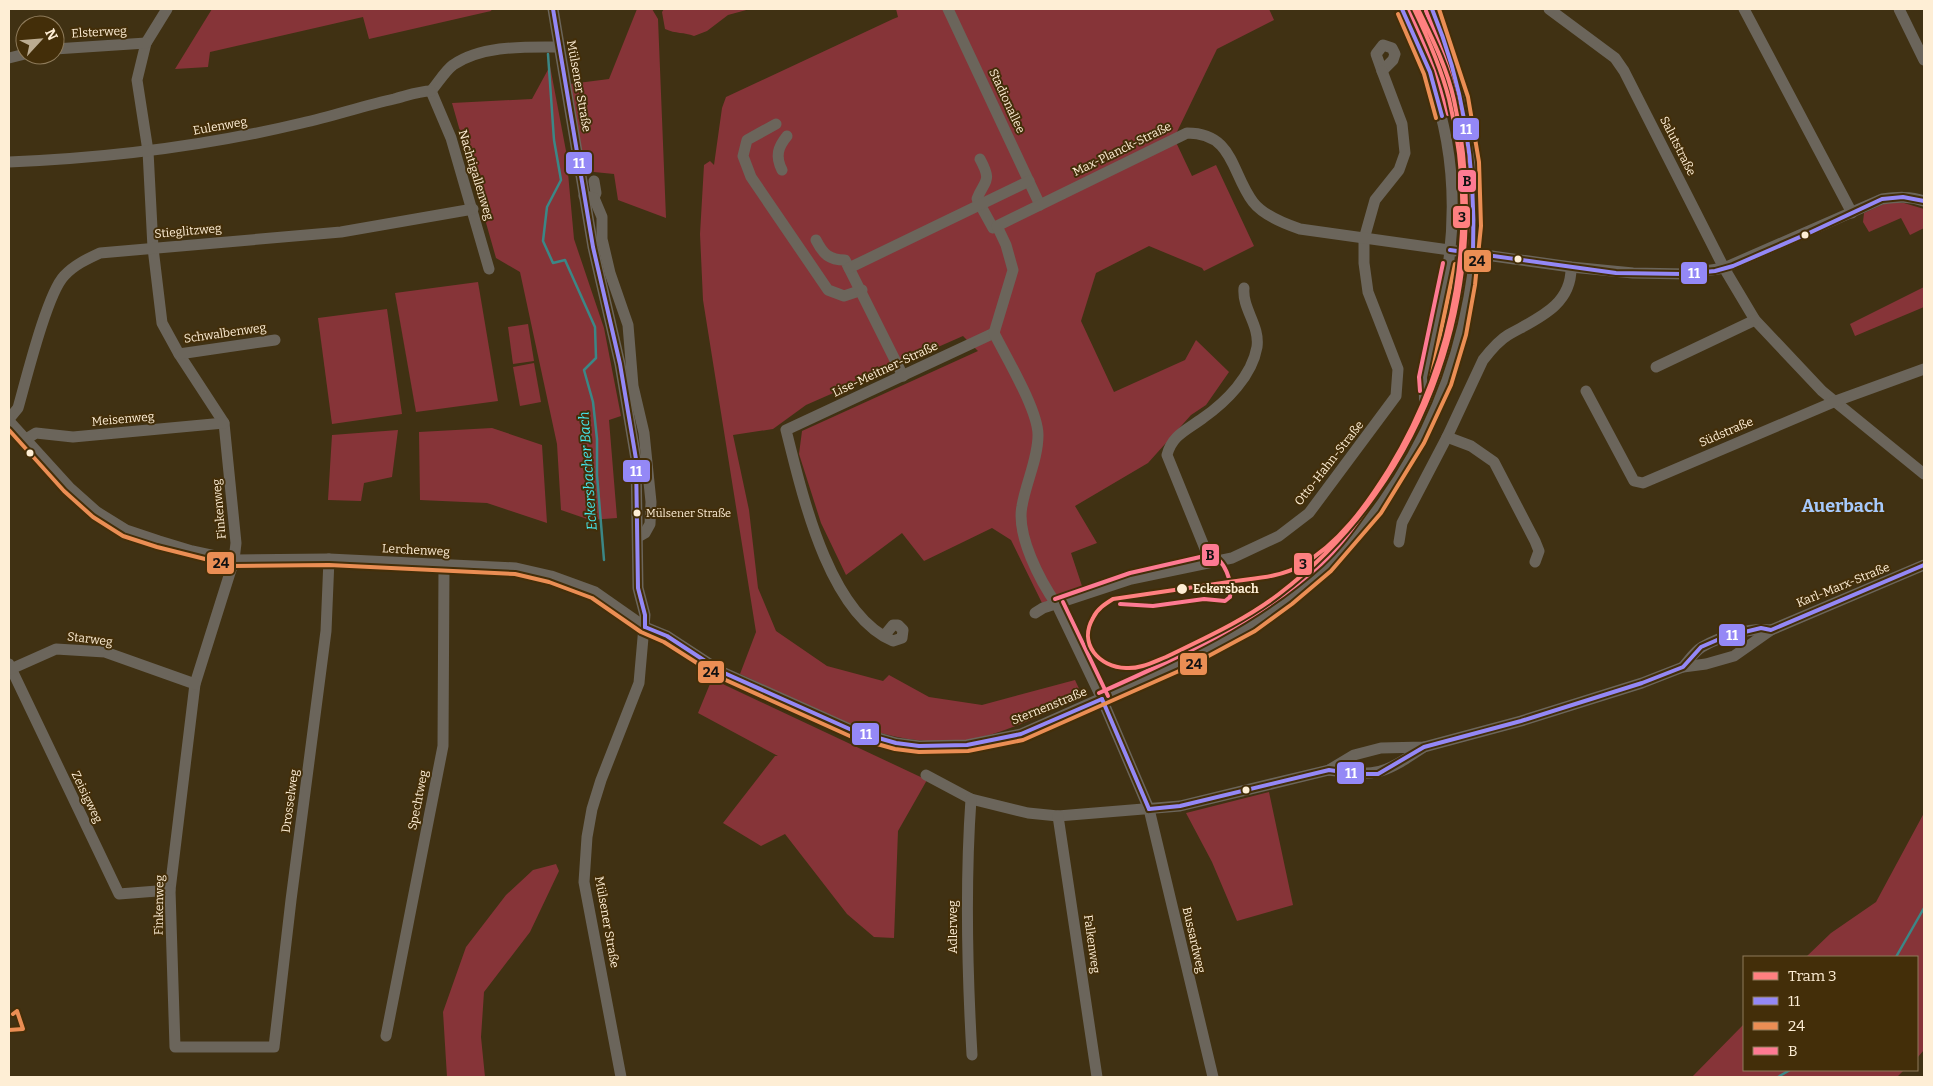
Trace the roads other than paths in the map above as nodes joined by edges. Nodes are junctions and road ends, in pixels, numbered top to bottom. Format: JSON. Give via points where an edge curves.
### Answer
{"nodes":[{"id":1,"x":167,"y":9,"type":"edge"},
{"id":2,"x":553,"y":9,"type":"edge"},
{"id":3,"x":948,"y":9,"type":"edge"},
{"id":4,"x":1402,"y":9,"type":"edge"},
{"id":5,"x":1432,"y":9,"type":"edge"},
{"id":6,"x":1549,"y":9,"type":"edge"},
{"id":7,"x":1744,"y":9,"type":"edge"},
{"id":8,"x":1899,"y":9,"type":"edge"},
{"id":9,"x":146,"y":43,"type":"junction"},
{"id":10,"x":559,"y":47,"type":"junction"},
{"id":11,"x":65,"y":48,"type":"edge"},
{"id":12,"x":1924,"y":60,"type":"edge"},
{"id":13,"x":1382,"y":71,"type":"dead end"},
{"id":14,"x":431,"y":92,"type":"junction"},
{"id":15,"x":776,"y":124,"type":"dead end"},
{"id":16,"x":787,"y":136,"type":"dead end"},
{"id":17,"x":148,"y":151,"type":"junction"},
{"id":18,"x":980,"y":160,"type":"dead end"},
{"id":19,"x":9,"y":162,"type":"edge"},
{"id":20,"x":782,"y":170,"type":"dead end"},
{"id":21,"x":594,"y":180,"type":"dead end"},
{"id":22,"x":1029,"y":181,"type":"junction"},
{"id":23,"x":589,"y":197,"type":"junction"},
{"id":24,"x":1924,"y":201,"type":"edge"},
{"id":25,"x":981,"y":204,"type":"junction"},
{"id":26,"x":1040,"y":205,"type":"junction"},
{"id":27,"x":473,"y":209,"type":"junction"},
{"id":28,"x":1852,"y":213,"type":"junction"},
{"id":29,"x":995,"y":227,"type":"junction"},
{"id":30,"x":1364,"y":239,"type":"junction"},
{"id":31,"x":816,"y":240,"type":"dead end"},
{"id":32,"x":153,"y":248,"type":"junction"},
{"id":33,"x":1450,"y":250,"type":"junction"},
{"id":34,"x":1473,"y":253,"type":"junction"},
{"id":35,"x":1571,"y":267,"type":"junction"},
{"id":36,"x":849,"y":268,"type":"junction"},
{"id":37,"x":1724,"y":268,"type":"junction"},
{"id":38,"x":489,"y":269,"type":"dead end"},
{"id":39,"x":1244,"y":288,"type":"dead end"},
{"id":40,"x":862,"y":290,"type":"junction"},
{"id":41,"x":1755,"y":320,"type":"junction"},
{"id":42,"x":994,"y":333,"type":"junction"},
{"id":43,"x":275,"y":340,"type":"dead end"},
{"id":44,"x":179,"y":354,"type":"junction"},
{"id":45,"x":1656,"y":367,"type":"dead end"},
{"id":46,"x":1924,"y":369,"type":"edge"},
{"id":47,"x":903,"y":376,"type":"junction"},
{"id":48,"x":1586,"y":391,"type":"dead end"},
{"id":49,"x":1836,"y":401,"type":"junction"},
{"id":50,"x":9,"y":420,"type":"edge"},
{"id":51,"x":224,"y":423,"type":"junction"},
{"id":52,"x":1447,"y":437,"type":"junction"},
{"id":53,"x":26,"y":439,"type":"junction"},
{"id":54,"x":1419,"y":440,"type":"junction"},
{"id":55,"x":1924,"y":474,"type":"edge"},
{"id":56,"x":638,"y":537,"type":"junction"},
{"id":57,"x":1399,"y":542,"type":"dead end"},
{"id":58,"x":329,"y":559,"type":"junction"},
{"id":59,"x":234,"y":560,"type":"junction"},
{"id":60,"x":1210,"y":561,"type":"junction"},
{"id":61,"x":1535,"y":562,"type":"dead end"},
{"id":62,"x":1924,"y":565,"type":"edge"},
{"id":63,"x":444,"y":566,"type":"junction"},
{"id":64,"x":1057,"y":605,"type":"junction"},
{"id":65,"x":1035,"y":613,"type":"dead end"},
{"id":66,"x":645,"y":627,"type":"junction"},
{"id":67,"x":1771,"y":630,"type":"junction"},
{"id":68,"x":884,"y":636,"type":"dead end"},
{"id":69,"x":10,"y":667,"type":"edge"},
{"id":70,"x":1683,"y":667,"type":"junction"},
{"id":71,"x":722,"y":672,"type":"joint"},
{"id":72,"x":195,"y":684,"type":"junction"},
{"id":73,"x":1102,"y":699,"type":"junction"},
{"id":74,"x":1424,"y":747,"type":"junction"},
{"id":75,"x":1330,"y":770,"type":"junction"},
{"id":76,"x":926,"y":775,"type":"dead end"},
{"id":77,"x":971,"y":799,"type":"junction"},
{"id":78,"x":1149,"y":809,"type":"junction"},
{"id":79,"x":1058,"y":816,"type":"junction"},
{"id":80,"x":170,"y":890,"type":"junction"},
{"id":81,"x":386,"y":1036,"type":"dead end"},
{"id":82,"x":274,"y":1047,"type":"joint"},
{"id":83,"x":972,"y":1055,"type":"dead end"},
{"id":84,"x":621,"y":1077,"type":"edge"},
{"id":85,"x":1097,"y":1077,"type":"edge"},
{"id":86,"x":1213,"y":1077,"type":"edge"}],
"edges":[{"from":1,"to":9,"type":"street","name":"Finkenweg"},
{"from":2,"to":10,"type":"street","name":"Mülsener Straße"},
{"from":3,"to":22,"type":"street","name":"Stadionallee"},
{"from":4,"to":33,"type":"street","name":"Sternenstraße","via":[[1430,72],[1440,104],[1453,189]]},
{"from":5,"to":34,"type":"street","name":"Sternenstraße","via":[[1452,64],[1468,131],[1474,196]]},
{"from":6,"to":37,"type":"street","name":"Salutstraße","via":[[1615,58]]},
{"from":7,"to":28,"type":"street"},
{"from":8,"to":12,"type":"street"},
{"from":9,"to":11,"type":"street","name":"Elsterweg"},
{"from":9,"to":17,"type":"street","name":"Finkenweg","via":[[137,80]]},
{"from":10,"to":14,"type":"street","via":[[505,48],[478,54],[453,65]]},
{"from":10,"to":23,"type":"street","name":"Mülsener Straße"},
{"from":13,"to":30,"type":"street","name":"Otto-Hahn-Straße","via":[[1402,124],[1404,153],[1399,170],[1375,200]]},
{"from":14,"to":17,"type":"street","name":"Eulenweg","via":[[216,141]]},
{"from":14,"to":27,"type":"street","name":"Nachtigallenweg","via":[[452,138]]},
{"from":15,"to":40,"type":"street","via":[[747,140],[743,156],[751,177],[828,290],[844,296]]},
{"from":16,"to":20,"type":"street","via":[[778,148]]},
{"from":17,"to":19,"type":"street","name":"Eulenweg"},
{"from":17,"to":32,"type":"street","name":"Finkenweg"},
{"from":18,"to":25,"type":"street","via":[[987,177],[985,187],[977,197]]},
{"from":21,"to":23,"type":"street","via":[[596,193]]},
{"from":22,"to":25,"type":"street"},
{"from":22,"to":26,"type":"street","name":"Stadionallee"},
{"from":23,"to":56,"type":"street","name":"Mülsener Straße","via":[[593,247],[620,364],[636,458]]},
{"from":23,"to":56,"type":"street","via":[[602,217],[602,239],[610,273],[628,325],[633,386],[644,433],[650,524]]},
{"from":24,"to":28,"type":"street","name":"Max-Planck-Straße","via":[[1899,197],[1882,200]]},
{"from":25,"to":29,"type":"street"},
{"from":25,"to":36,"type":"street"},
{"from":26,"to":29,"type":"street","name":"Max-Planck-Straße"},
{"from":26,"to":30,"type":"street","name":"Max-Planck-Straße","via":[[1187,132],[1204,132],[1226,149],[1254,203],[1282,223]]},
{"from":27,"to":32,"type":"street","name":"Stieglitzweg","via":[[341,232]]},
{"from":27,"to":38,"type":"street","name":"Nachtigallenweg"},
{"from":28,"to":37,"type":"street","name":"Max-Planck-Straße"},
{"from":29,"to":42,"type":"street","via":[[1006,245],[1013,270]]},
{"from":30,"to":33,"type":"street","name":"Max-Planck-Straße"},
{"from":30,"to":60,"type":"street","name":"Otto-Hahn-Straße","via":[[1364,275],[1398,370],[1396,396],[1309,513],[1279,536],[1232,558]]},
{"from":31,"to":36,"type":"street","via":[[824,254],[845,260]]},
{"from":32,"to":44,"type":"street","name":"Finkenweg","via":[[162,323]]},
{"from":32,"to":50,"type":"street","name":"Stieglitzweg","via":[[100,253],[83,261],[63,277],[52,297],[18,408]]},
{"from":33,"to":34,"type":"street","name":"Max-Planck-Straße"},
{"from":33,"to":54,"type":"street","name":"Sternenstraße","via":[[1425,378],[1425,413]]},
{"from":34,"to":35,"type":"street","name":"Max-Planck-Straße"},
{"from":34,"to":54,"type":"street","name":"Sternenstraße","via":[[1460,333],[1445,382]]},
{"from":35,"to":37,"type":"street","name":"Max-Planck-Straße","via":[[1686,274]]},
{"from":35,"to":52,"type":"street","via":[[1571,278],[1560,302],[1545,316],[1507,336],[1491,349]]},
{"from":36,"to":40,"type":"street"},
{"from":37,"to":41,"type":"street","name":"Salutstraße"},
{"from":39,"to":60,"type":"street","via":[[1243,299],[1257,333],[1252,366],[1219,406],[1177,435],[1167,455]]},
{"from":40,"to":47,"type":"street"},
{"from":41,"to":45,"type":"street"},
{"from":41,"to":49,"type":"street","name":"Salutstraße","via":[[1822,391]]},
{"from":42,"to":47,"type":"street","name":"Lise-Meitner-Straße"},
{"from":42,"to":64,"type":"street","name":"Bussardweg","via":[[1030,406],[1038,433],[1020,524],[1024,539]]},
{"from":43,"to":44,"type":"street","name":"Schwalbenweg"},
{"from":44,"to":51,"type":"street","name":"Finkenweg"},
{"from":46,"to":49,"type":"street","name":"Südstraße"},
{"from":47,"to":68,"type":"street","name":"Lise-Meitner-Straße","via":[[786,430],[803,498],[827,563],[859,615]]},
{"from":48,"to":49,"type":"street","name":"Südstraße","via":[[1634,480],[1643,482]]},
{"from":49,"to":55,"type":"street","name":"Salutstraße"},
{"from":50,"to":53,"type":"street","name":"Lerchenweg"},
{"from":51,"to":53,"type":"street","name":"Meisenweg","via":[[73,437],[36,433]]},
{"from":51,"to":59,"type":"street","name":"Finkenweg","via":[[236,543]]},
{"from":52,"to":57,"type":"street","via":[[1402,523]]},
{"from":52,"to":61,"type":"street","via":[[1471,446],[1494,462],[1535,541],[1539,551]]},
{"from":53,"to":59,"type":"street","name":"Lerchenweg","via":[[69,487],[126,530],[192,552]]},
{"from":54,"to":73,"type":"street","name":"Sternenstraße","via":[[1376,510],[1321,572],[1252,625]]},
{"from":56,"to":66,"type":"street","name":"Mülsener Straße","via":[[638,588],[646,615]]},
{"from":58,"to":59,"type":"street","name":"Lerchenweg"},
{"from":58,"to":63,"type":"street","name":"Lerchenweg"},
{"from":58,"to":82,"type":"street","name":"Drosselweg","via":[[326,631]]},
{"from":59,"to":72,"type":"street","name":"Finkenweg"},
{"from":60,"to":64,"type":"street","name":"Otto-Hahn-Straße","via":[[1131,579]]},
{"from":62,"to":67,"type":"street","name":"Karl-Marx-Straße"},
{"from":63,"to":66,"type":"street","name":"Lerchenweg","via":[[516,568],[551,576],[596,592]]},
{"from":63,"to":81,"type":"street","name":"Spechtweg","via":[[442,746]]},
{"from":64,"to":65,"type":"street","name":"Otto-Hahn-Straße"},
{"from":64,"to":73,"type":"street","name":"Bussardweg"},
{"from":66,"to":71,"type":"street","name":"Lerchenweg","via":[[667,636]]},
{"from":66,"to":84,"type":"street","name":"Mülsener Straße","via":[[639,683],[592,809],[584,861],[584,882]]},
{"from":67,"to":70,"type":"street","name":"Karl-Marx-Straße","via":[[1734,656]]},
{"from":67,"to":70,"type":"street","name":"Karl-Marx-Straße","via":[[1761,628],[1724,637],[1701,647]]},
{"from":69,"to":72,"type":"street","name":"Starweg","via":[[56,649],[105,652]]},
{"from":69,"to":80,"type":"street","name":"Zeisigweg","via":[[119,894]]},
{"from":70,"to":74,"type":"street","name":"Karl-Marx-Straße","via":[[1521,721]]},
{"from":71,"to":73,"type":"street","name":"Sternenstraße","via":[[854,731],[920,746],[967,745],[1021,734]]},
{"from":72,"to":80,"type":"street","name":"Finkenweg"},
{"from":73,"to":78,"type":"street","name":"Bussardweg"},
{"from":74,"to":75,"type":"street","name":"Karl-Marx-Straße","via":[[1381,748],[1354,755]]},
{"from":74,"to":75,"type":"street","name":"Karl-Marx-Straße","via":[[1378,774]]},
{"from":75,"to":78,"type":"street","name":"Karl-Marx-Straße","via":[[1180,806]]},
{"from":76,"to":77,"type":"street","name":"Karl-Marx-Straße"},
{"from":77,"to":79,"type":"street","name":"Karl-Marx-Straße","via":[[1028,813]]},
{"from":77,"to":83,"type":"street","name":"Adlerweg","via":[[967,853],[967,957]]},
{"from":78,"to":79,"type":"street","name":"Karl-Marx-Straße"},
{"from":78,"to":86,"type":"street","name":"Bussardweg"},
{"from":79,"to":85,"type":"street","name":"Falkenweg"},
{"from":80,"to":82,"type":"street","name":"Finkenweg","via":[[175,1047]]}]}
